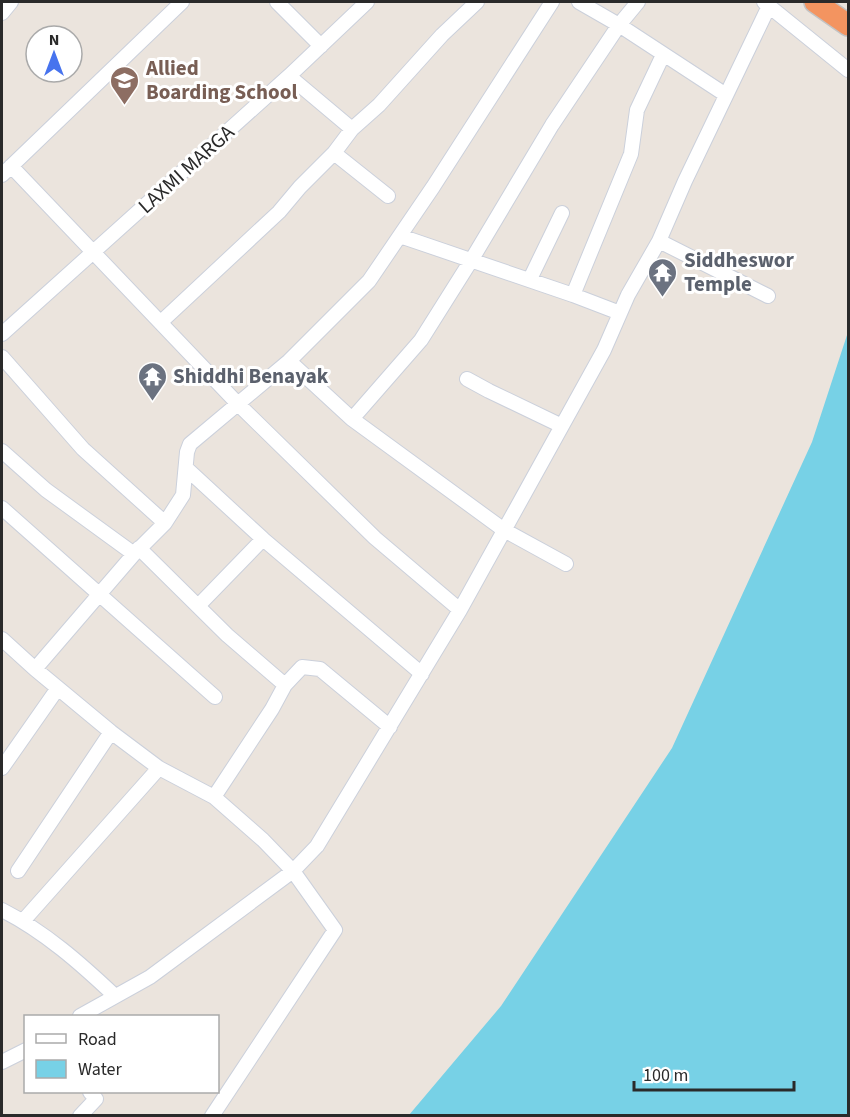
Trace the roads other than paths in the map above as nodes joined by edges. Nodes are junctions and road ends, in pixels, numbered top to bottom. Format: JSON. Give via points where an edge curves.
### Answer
{"nodes":[{"id":1,"x":11,"y":2,"type":"edge"},
{"id":2,"x":182,"y":2,"type":"edge"},
{"id":3,"x":277,"y":2,"type":"edge"},
{"id":4,"x":368,"y":2,"type":"edge"},
{"id":5,"x":477,"y":2,"type":"edge"},
{"id":6,"x":552,"y":2,"type":"edge"},
{"id":7,"x":579,"y":2,"type":"edge"},
{"id":8,"x":638,"y":2,"type":"edge"},
{"id":9,"x":815,"y":2,"type":"edge"},
{"id":10,"x":767,"y":3,"type":"edge"},
{"id":11,"x":2,"y":13,"type":"edge"},
{"id":12,"x":619,"y":25,"type":"junction"},
{"id":13,"x":849,"y":25,"type":"edge"},
{"id":14,"x":321,"y":46,"type":"junction"},
{"id":15,"x":663,"y":55,"type":"junction"},
{"id":16,"x":849,"y":70,"type":"edge"},
{"id":17,"x":289,"y":76,"type":"junction"},
{"id":18,"x":726,"y":96,"type":"junction"},
{"id":19,"x":352,"y":129,"type":"junction"},
{"id":20,"x":334,"y":153,"type":"junction"},
{"id":21,"x":4,"y":173,"type":"edge"},
{"id":22,"x":388,"y":196,"type":"dead end"},
{"id":23,"x":562,"y":213,"type":"dead end"},
{"id":24,"x":400,"y":236,"type":"junction"},
{"id":25,"x":659,"y":241,"type":"junction"},
{"id":26,"x":93,"y":251,"type":"junction"},
{"id":27,"x":472,"y":259,"type":"junction"},
{"id":28,"x":530,"y":279,"type":"junction"},
{"id":29,"x":573,"y":294,"type":"junction"},
{"id":30,"x":768,"y":296,"type":"dead end"},
{"id":31,"x":620,"y":313,"type":"junction"},
{"id":32,"x":161,"y":322,"type":"junction"},
{"id":33,"x":2,"y":334,"type":"edge"},
{"id":34,"x":2,"y":357,"type":"edge"},
{"id":35,"x":289,"y":362,"type":"junction"},
{"id":36,"x":467,"y":379,"type":"dead end"},
{"id":37,"x":238,"y":404,"type":"junction"},
{"id":38,"x":352,"y":419,"type":"junction"},
{"id":39,"x":562,"y":426,"type":"junction"},
{"id":40,"x":2,"y":451,"type":"edge"},
{"id":41,"x":187,"y":469,"type":"junction"},
{"id":42,"x":2,"y":508,"type":"edge"},
{"id":43,"x":165,"y":523,"type":"junction"},
{"id":44,"x":504,"y":530,"type":"junction"},
{"id":45,"x":263,"y":539,"type":"junction"},
{"id":46,"x":136,"y":551,"type":"junction"},
{"id":47,"x":566,"y":564,"type":"dead end"},
{"id":48,"x":99,"y":596,"type":"junction"},
{"id":49,"x":198,"y":606,"type":"junction"},
{"id":50,"x":460,"y":610,"type":"junction"},
{"id":51,"x":2,"y":639,"type":"edge"},
{"id":52,"x":35,"y":669,"type":"junction"},
{"id":53,"x":422,"y":674,"type":"junction"},
{"id":54,"x":285,"y":685,"type":"junction"},
{"id":55,"x":58,"y":688,"type":"junction"},
{"id":56,"x":215,"y":697,"type":"dead end"},
{"id":57,"x":390,"y":727,"type":"junction"},
{"id":58,"x":111,"y":732,"type":"junction"},
{"id":59,"x":2,"y":768,"type":"edge"},
{"id":60,"x":159,"y":768,"type":"junction"},
{"id":61,"x":214,"y":797,"type":"junction"},
{"id":62,"x":18,"y":872,"type":"dead end"},
{"id":63,"x":294,"y":872,"type":"junction"},
{"id":64,"x":2,"y":910,"type":"edge"},
{"id":65,"x":23,"y":921,"type":"junction"},
{"id":66,"x":115,"y":996,"type":"junction"},
{"id":67,"x":83,"y":1015,"type":"edge"},
{"id":68,"x":24,"y":1051,"type":"edge"},
{"id":69,"x":2,"y":1062,"type":"edge"},
{"id":70,"x":91,"y":1093,"type":"edge"},
{"id":71,"x":80,"y":1116,"type":"edge"},
{"id":72,"x":212,"y":1116,"type":"edge"}],
"edges":[{"from":1,"to":11,"type":"street"},
{"from":2,"to":21,"type":"street"},
{"from":3,"to":14,"type":"street"},
{"from":4,"to":14,"type":"street","name":"LAXMI MARGA"},
{"from":5,"to":19,"type":"street"},
{"from":6,"to":24,"type":"street"},
{"from":7,"to":12,"type":"street"},
{"from":8,"to":12,"type":"street"},
{"from":9,"to":13,"type":"highway"},
{"from":10,"to":16,"type":"street"},
{"from":10,"to":18,"type":"street"},
{"from":12,"to":15,"type":"street"},
{"from":12,"to":27,"type":"street","via":[[552,125]]},
{"from":14,"to":17,"type":"street","name":"LAXMI MARGA"},
{"from":15,"to":18,"type":"street"},
{"from":15,"to":29,"type":"street","via":[[637,110],[631,154]]},
{"from":17,"to":19,"type":"street"},
{"from":17,"to":26,"type":"street","name":"LAXMI MARGA"},
{"from":18,"to":25,"type":"street"},
{"from":19,"to":20,"type":"street"},
{"from":20,"to":22,"type":"street"},
{"from":20,"to":32,"type":"street","via":[[240,250]]},
{"from":21,"to":26,"type":"street"},
{"from":23,"to":28,"type":"street"},
{"from":24,"to":27,"type":"street"},
{"from":24,"to":35,"type":"street","via":[[369,281]]},
{"from":25,"to":30,"type":"street"},
{"from":25,"to":31,"type":"street"},
{"from":26,"to":32,"type":"street"},
{"from":26,"to":33,"type":"street","name":"LAXMI MARGA"},
{"from":27,"to":28,"type":"street"},
{"from":27,"to":38,"type":"street","via":[[421,340]]},
{"from":28,"to":29,"type":"street"},
{"from":29,"to":31,"type":"street"},
{"from":31,"to":39,"type":"street"},
{"from":32,"to":37,"type":"street"},
{"from":34,"to":43,"type":"street","via":[[83,449]]},
{"from":35,"to":37,"type":"street"},
{"from":35,"to":38,"type":"street"},
{"from":36,"to":39,"type":"street"},
{"from":37,"to":41,"type":"street","via":[[190,444]]},
{"from":37,"to":50,"type":"street","via":[[375,538]]},
{"from":38,"to":44,"type":"street"},
{"from":39,"to":44,"type":"street"},
{"from":40,"to":46,"type":"street","via":[[46,490]]},
{"from":41,"to":43,"type":"street","via":[[183,495]]},
{"from":41,"to":45,"type":"street"},
{"from":42,"to":48,"type":"street"},
{"from":43,"to":46,"type":"street"},
{"from":44,"to":47,"type":"street"},
{"from":44,"to":50,"type":"street"},
{"from":45,"to":49,"type":"street"},
{"from":45,"to":53,"type":"street"},
{"from":46,"to":48,"type":"street"},
{"from":46,"to":49,"type":"street"},
{"from":48,"to":52,"type":"street"},
{"from":48,"to":56,"type":"street"},
{"from":49,"to":54,"type":"street"},
{"from":50,"to":53,"type":"street"},
{"from":51,"to":52,"type":"street"},
{"from":52,"to":55,"type":"street"},
{"from":53,"to":57,"type":"street"},
{"from":54,"to":57,"type":"street","via":[[302,668],[320,669]]},
{"from":54,"to":61,"type":"street"},
{"from":55,"to":58,"type":"street"},
{"from":55,"to":59,"type":"street"},
{"from":57,"to":63,"type":"street","via":[[317,846]]},
{"from":58,"to":60,"type":"street"},
{"from":58,"to":62,"type":"street"},
{"from":60,"to":61,"type":"street"},
{"from":60,"to":65,"type":"street"},
{"from":61,"to":63,"type":"street"},
{"from":63,"to":66,"type":"street","via":[[150,977]]},
{"from":63,"to":72,"type":"street","via":[[334,930]]},
{"from":64,"to":65,"type":"street"},
{"from":65,"to":66,"type":"street","via":[[77,960]]},
{"from":66,"to":67,"type":"street"},
{"from":68,"to":69,"type":"street"},
{"from":70,"to":71,"type":"street","via":[[96,1099]]}]}
